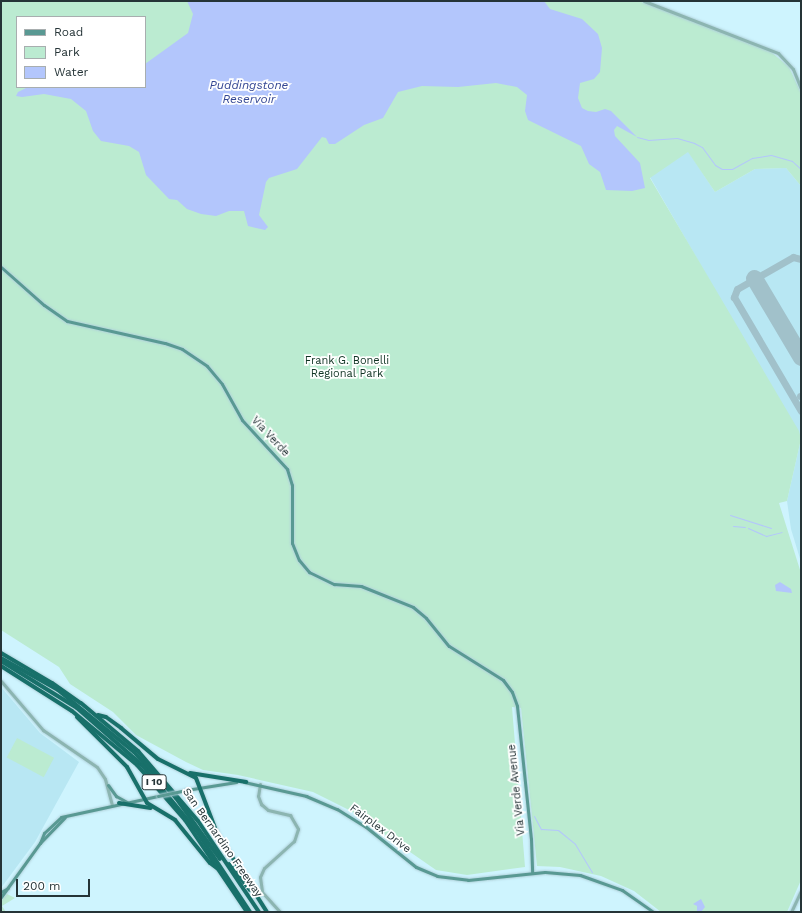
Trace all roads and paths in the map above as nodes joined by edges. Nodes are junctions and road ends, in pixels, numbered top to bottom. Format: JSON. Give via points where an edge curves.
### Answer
{"nodes":[{"id":1,"x":644,"y":1,"type":"edge"},
{"id":2,"x":801,"y":88,"type":"edge"},
{"id":3,"x":1,"y":267,"type":"edge"},
{"id":4,"x":1,"y":653,"type":"edge"},
{"id":5,"x":1,"y":658,"type":"edge"},
{"id":6,"x":1,"y":661,"type":"edge"},
{"id":7,"x":1,"y":666,"type":"edge"},
{"id":8,"x":1,"y":681,"type":"edge"},
{"id":9,"x":517,"y":706,"type":"joint"},
{"id":10,"x":72,"y":711,"type":"junction"},
{"id":11,"x":96,"y":714,"type":"junction"},
{"id":12,"x":178,"y":770,"type":"junction"},
{"id":13,"x":246,"y":782,"type":"junction"},
{"id":14,"x":260,"y":784,"type":"junction"},
{"id":15,"x":108,"y":785,"type":"junction"},
{"id":16,"x":200,"y":787,"type":"junction"},
{"id":17,"x":145,"y":798,"type":"junction"},
{"id":18,"x":127,"y":802,"type":"junction"},
{"id":19,"x":119,"y":803,"type":"junction"},
{"id":20,"x":112,"y":804,"type":"junction"},
{"id":21,"x":156,"y":809,"type":"junction"},
{"id":22,"x":212,"y":842,"type":"junction"},
{"id":23,"x":219,"y":869,"type":"junction"},
{"id":24,"x":232,"y":873,"type":"junction"},
{"id":25,"x":532,"y":873,"type":"junction"},
{"id":26,"x":8,"y":888,"type":"junction"},
{"id":27,"x":801,"y":891,"type":"edge"},
{"id":28,"x":1,"y":892,"type":"edge"},
{"id":29,"x":1,"y":897,"type":"edge"},
{"id":30,"x":262,"y":906,"type":"junction"},
{"id":31,"x":246,"y":912,"type":"edge"},
{"id":32,"x":250,"y":912,"type":"edge"},
{"id":33,"x":259,"y":912,"type":"edge"},
{"id":34,"x":266,"y":912,"type":"edge"},
{"id":35,"x":280,"y":912,"type":"edge"},
{"id":36,"x":654,"y":912,"type":"edge"},
{"id":37,"x":792,"y":912,"type":"edge"}],
"edges":[{"from":1,"to":2,"type":"street","via":[[778,53],[793,69]]},
{"from":3,"to":9,"type":"main road","name":"Via Verde","via":[[44,305],[67,320],[165,343],[182,349],[207,366],[222,384],[242,420],[287,469],[292,485],[292,543],[299,560],[309,572],[334,584],[361,586],[413,607],[426,618],[449,646],[503,680],[512,692]]},
{"from":4,"to":11,"type":"highway","name":"San Bernardino Freeway","number":"I 10","via":[[52,683]]},
{"from":5,"to":24,"type":"highway","via":[[58,690],[134,752],[176,798]]},
{"from":6,"to":32,"type":"highway","via":[[77,708],[147,770],[193,825]]},
{"from":7,"to":10,"type":"highway","name":"San Bernardino Freeway","number":"I 10"},
{"from":8,"to":15,"type":"street","via":[[43,730],[93,763]]},
{"from":9,"to":25,"type":"main road","name":"Via Verde Avenue","via":[[531,839]]},
{"from":10,"to":17,"type":"highway","via":[[126,767]]},
{"from":10,"to":23,"type":"highway","name":"San Bernardino Freeway","number":"I 10","via":[[114,744],[151,779],[185,820]]},
{"from":11,"to":12,"type":"highway","via":[[106,717],[158,760]]},
{"from":11,"to":22,"type":"highway","name":"San Bernardino Freeway","number":"I 10","via":[[138,751],[163,778]]},
{"from":12,"to":13,"type":"highway"},
{"from":12,"to":16,"type":"highway","via":[[196,778]]},
{"from":13,"to":14,"type":"main road","name":"Fairplex Drive"},
{"from":13,"to":16,"type":"main road","name":"Fairplex Drive"},
{"from":14,"to":25,"type":"main road","name":"Fairplex Drive","via":[[306,796],[337,809],[366,827],[416,867],[437,876],[468,880]]},
{"from":14,"to":35,"type":"street","via":[[258,796],[263,806],[290,815],[298,829],[294,841],[264,868],[260,877],[262,892]]},
{"from":15,"to":18,"type":"main road","via":[[116,796]]},
{"from":15,"to":20,"type":"street"},
{"from":16,"to":17,"type":"main road","name":"Fairplex Drive","bridge":true},
{"from":16,"to":30,"type":"highway","via":[[217,832]]},
{"from":17,"to":18,"type":"main road","name":"Fairplex Drive"},
{"from":17,"to":21,"type":"highway"},
{"from":18,"to":19,"type":"main road","name":"Fairplex Drive"},
{"from":19,"to":20,"type":"main road","name":"Fairplex Drive"},
{"from":19,"to":21,"type":"highway"},
{"from":20,"to":26,"type":"main road","name":"Fairplex Drive","via":[[65,817],[40,843]]},
{"from":21,"to":23,"type":"highway","via":[[175,820],[210,863]]},
{"from":22,"to":24,"type":"highway","name":"San Bernardino Freeway","number":"I 10"},
{"from":22,"to":30,"type":"highway"},
{"from":23,"to":31,"type":"highway","name":"San Bernardino Freeway","number":"I 10"},
{"from":24,"to":33,"type":"highway","name":"San Bernardino Freeway","number":"I 10"},
{"from":25,"to":36,"type":"main road","name":"Fairplex Drive","via":[[565,873],[602,881],[631,895]]},
{"from":26,"to":28,"type":"main road","name":"Fairplex Drive"},
{"from":26,"to":29,"type":"main road","name":"Fairplex Drive"},
{"from":27,"to":37,"type":"street"},
{"from":30,"to":34,"type":"highway"}]}
